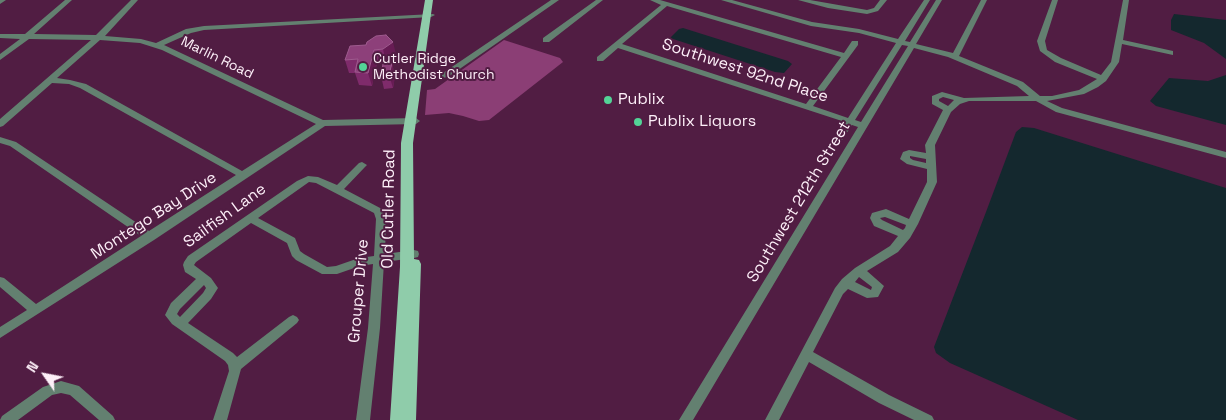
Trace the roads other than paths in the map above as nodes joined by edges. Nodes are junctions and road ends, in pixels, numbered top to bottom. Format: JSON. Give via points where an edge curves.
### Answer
{"nodes":[{"id":1,"x":69,"y":0,"type":"edge"},
{"id":2,"x":135,"y":0,"type":"edge"},
{"id":3,"x":431,"y":0,"type":"edge"},
{"id":4,"x":556,"y":0,"type":"edge"},
{"id":5,"x":600,"y":0,"type":"edge"},
{"id":6,"x":653,"y":0,"type":"edge"},
{"id":7,"x":724,"y":0,"type":"edge"},
{"id":8,"x":801,"y":0,"type":"edge"},
{"id":9,"x":884,"y":0,"type":"edge"},
{"id":10,"x":927,"y":0,"type":"edge"},
{"id":11,"x":939,"y":0,"type":"edge"},
{"id":12,"x":984,"y":0,"type":"edge"},
{"id":13,"x":1055,"y":0,"type":"edge"},
{"id":14,"x":1126,"y":0,"type":"edge"},
{"id":15,"x":740,"y":2,"type":"edge"},
{"id":16,"x":666,"y":4,"type":"junction"},
{"id":17,"x":429,"y":15,"type":"junction"},
{"id":18,"x":722,"y":20,"type":"junction"},
{"id":19,"x":0,"y":36,"type":"edge"},
{"id":20,"x":28,"y":36,"type":"junction"},
{"id":21,"x":98,"y":38,"type":"junction"},
{"id":22,"x":546,"y":40,"type":"dead end"},
{"id":23,"x":1119,"y":41,"type":"junction"},
{"id":24,"x":901,"y":42,"type":"junction"},
{"id":25,"x":854,"y":44,"type":"dead end"},
{"id":26,"x":158,"y":45,"type":"junction"},
{"id":27,"x":617,"y":45,"type":"junction"},
{"id":28,"x":912,"y":45,"type":"junction"},
{"id":29,"x":1170,"y":54,"type":"dead end"},
{"id":30,"x":845,"y":56,"type":"junction"},
{"id":31,"x":955,"y":57,"type":"junction"},
{"id":32,"x":0,"y":58,"type":"edge"},
{"id":33,"x":600,"y":59,"type":"dead end"},
{"id":34,"x":419,"y":79,"type":"junction"},
{"id":35,"x":1103,"y":79,"type":"junction"},
{"id":36,"x":49,"y":80,"type":"junction"},
{"id":37,"x":1038,"y":98,"type":"junction"},
{"id":38,"x":1052,"y":98,"type":"junction"},
{"id":39,"x":963,"y":100,"type":"junction"},
{"id":40,"x":808,"y":107,"type":"junction"},
{"id":41,"x":948,"y":109,"type":"junction"},
{"id":42,"x":1064,"y":111,"type":"junction"},
{"id":43,"x":413,"y":121,"type":"junction"},
{"id":44,"x":850,"y":121,"type":"junction"},
{"id":45,"x":0,"y":124,"type":"edge"},
{"id":46,"x":323,"y":124,"type":"junction"},
{"id":47,"x":864,"y":126,"type":"junction"},
{"id":48,"x":0,"y":140,"type":"edge"},
{"id":49,"x":837,"y":141,"type":"dead end"},
{"id":50,"x":1226,"y":155,"type":"edge"},
{"id":51,"x":362,"y":165,"type":"dead end"},
{"id":52,"x":244,"y":176,"type":"junction"},
{"id":53,"x":308,"y":180,"type":"joint"},
{"id":54,"x":338,"y":190,"type":"junction"},
{"id":55,"x":250,"y":218,"type":"junction"},
{"id":56,"x":912,"y":224,"type":"junction"},
{"id":57,"x":906,"y":235,"type":"junction"},
{"id":58,"x":150,"y":237,"type":"junction"},
{"id":59,"x":410,"y":254,"type":"junction"},
{"id":60,"x":379,"y":259,"type":"junction"},
{"id":61,"x":859,"y":271,"type":"junction"},
{"id":62,"x":0,"y":281,"type":"edge"},
{"id":63,"x":846,"y":282,"type":"junction"},
{"id":64,"x":35,"y":310,"type":"junction"},
{"id":65,"x":293,"y":320,"type":"dead end"},
{"id":66,"x":0,"y":333,"type":"edge"},
{"id":67,"x":806,"y":354,"type":"junction"},
{"id":68,"x":235,"y":366,"type":"junction"},
{"id":69,"x":7,"y":420,"type":"edge"},
{"id":70,"x":108,"y":420,"type":"edge"},
{"id":71,"x":220,"y":420,"type":"edge"},
{"id":72,"x":363,"y":420,"type":"edge"},
{"id":73,"x":398,"y":420,"type":"edge"},
{"id":74,"x":408,"y":420,"type":"edge"},
{"id":75,"x":686,"y":420,"type":"edge"},
{"id":76,"x":772,"y":420,"type":"edge"},
{"id":77,"x":927,"y":420,"type":"edge"}],
"edges":[{"from":1,"to":20,"type":"street"},
{"from":2,"to":21,"type":"street"},
{"from":3,"to":17,"type":"main road","name":"Old Cutler Road"},
{"from":4,"to":34,"type":"street","via":[[446,75]]},
{"from":5,"to":22,"type":"street"},
{"from":6,"to":16,"type":"street"},
{"from":7,"to":15,"type":"street"},
{"from":8,"to":9,"type":"street","via":[[869,12],[877,9]]},
{"from":10,"to":24,"type":"street","name":"Southwest 212th Street"},
{"from":11,"to":28,"type":"street","name":"Southwest 212th Street"},
{"from":12,"to":31,"type":"street"},
{"from":13,"to":35,"type":"street","via":[[1041,41],[1044,51]]},
{"from":14,"to":23,"type":"street"},
{"from":15,"to":18,"type":"street"},
{"from":15,"to":24,"type":"street","via":[[812,24]]},
{"from":16,"to":18,"type":"street"},
{"from":16,"to":27,"type":"street"},
{"from":17,"to":26,"type":"street","via":[[204,28]]},
{"from":17,"to":34,"type":"main road","name":"Old Cutler Road"},
{"from":18,"to":30,"type":"street"},
{"from":19,"to":20,"type":"street","name":"Marlin Road"},
{"from":20,"to":21,"type":"street","name":"Marlin Road"},
{"from":20,"to":32,"type":"street"},
{"from":21,"to":26,"type":"street","name":"Marlin Road","via":[[131,39]]},
{"from":21,"to":36,"type":"street"},
{"from":23,"to":29,"type":"street"},
{"from":23,"to":35,"type":"street","via":[[1113,66]]},
{"from":24,"to":28,"type":"street"},
{"from":24,"to":44,"type":"street","name":"Southwest 212th Street"},
{"from":25,"to":30,"type":"street"},
{"from":26,"to":46,"type":"street","name":"Marlin Road"},
{"from":27,"to":33,"type":"street"},
{"from":27,"to":40,"type":"street","name":"Southwest 92nd Place"},
{"from":28,"to":31,"type":"street"},
{"from":28,"to":47,"type":"street","name":"Southwest 212th Street"},
{"from":30,"to":40,"type":"street"},
{"from":31,"to":37,"type":"street","via":[[1020,84]]},
{"from":34,"to":43,"type":"main road","name":"Old Cutler Road"},
{"from":35,"to":38,"type":"street","via":[[1082,92]]},
{"from":36,"to":45,"type":"street"},
{"from":36,"to":52,"type":"street","via":[[83,86]]},
{"from":37,"to":38,"type":"street"},
{"from":37,"to":39,"type":"street"},
{"from":37,"to":42,"type":"street","via":[[1048,106]]},
{"from":38,"to":42,"type":"street"},
{"from":39,"to":41,"type":"street"},
{"from":39,"to":41,"type":"street","via":[[942,94],[935,98],[935,102]]},
{"from":40,"to":44,"type":"street","name":"Southwest 92nd Place"},
{"from":41,"to":56,"type":"street","via":[[932,141],[932,182]]},
{"from":42,"to":50,"type":"street"},
{"from":43,"to":46,"type":"street","name":"Marlin Road"},
{"from":43,"to":59,"type":"main road","name":"Old Cutler Road","via":[[407,143]]},
{"from":44,"to":47,"type":"street","name":"Southwest 92nd Place"},
{"from":44,"to":49,"type":"street","name":"Southwest 212th Street"},
{"from":46,"to":52,"type":"street","name":"Montego Bay Drive"},
{"from":47,"to":75,"type":"street","name":"Southwest 212th Street"},
{"from":48,"to":58,"type":"street","via":[[13,144]]},
{"from":51,"to":54,"type":"street"},
{"from":52,"to":58,"type":"street","name":"Montego Bay Drive"},
{"from":53,"to":54,"type":"street","name":"Grouper Drive","via":[[318,180]]},
{"from":53,"to":55,"type":"street","name":"Sailfish Lane"},
{"from":54,"to":60,"type":"street","name":"Grouper Drive","via":[[380,213]]},
{"from":55,"to":60,"type":"street","via":[[291,241],[300,257],[324,270],[334,271],[355,262]]},
{"from":55,"to":68,"type":"street","name":"Sailfish Lane","via":[[190,261],[189,269],[204,279],[172,310],[172,317],[229,357]]},
{"from":56,"to":57,"type":"street"},
{"from":56,"to":57,"type":"street","via":[[886,214],[876,215],[878,223]]},
{"from":57,"to":61,"type":"street","via":[[888,254]]},
{"from":58,"to":64,"type":"street","name":"Montego Bay Drive"},
{"from":59,"to":60,"type":"street"},
{"from":59,"to":73,"type":"main road","name":"Old Cutler Road"},
{"from":59,"to":74,"type":"main road","name":"Old Cutler Road","via":[[414,299]]},
{"from":60,"to":72,"type":"street","name":"Grouper Drive"},
{"from":61,"to":63,"type":"street"},
{"from":61,"to":63,"type":"street","via":[[878,286],[874,294],[867,294]]},
{"from":62,"to":64,"type":"street"},
{"from":63,"to":67,"type":"street","via":[[834,298]]},
{"from":64,"to":66,"type":"street","name":"Montego Bay Drive"},
{"from":65,"to":68,"type":"street"},
{"from":67,"to":76,"type":"street"},
{"from":67,"to":77,"type":"street"},
{"from":68,"to":71,"type":"street"},
{"from":69,"to":70,"type":"street","via":[[48,391],[61,387],[74,390]]}]}
